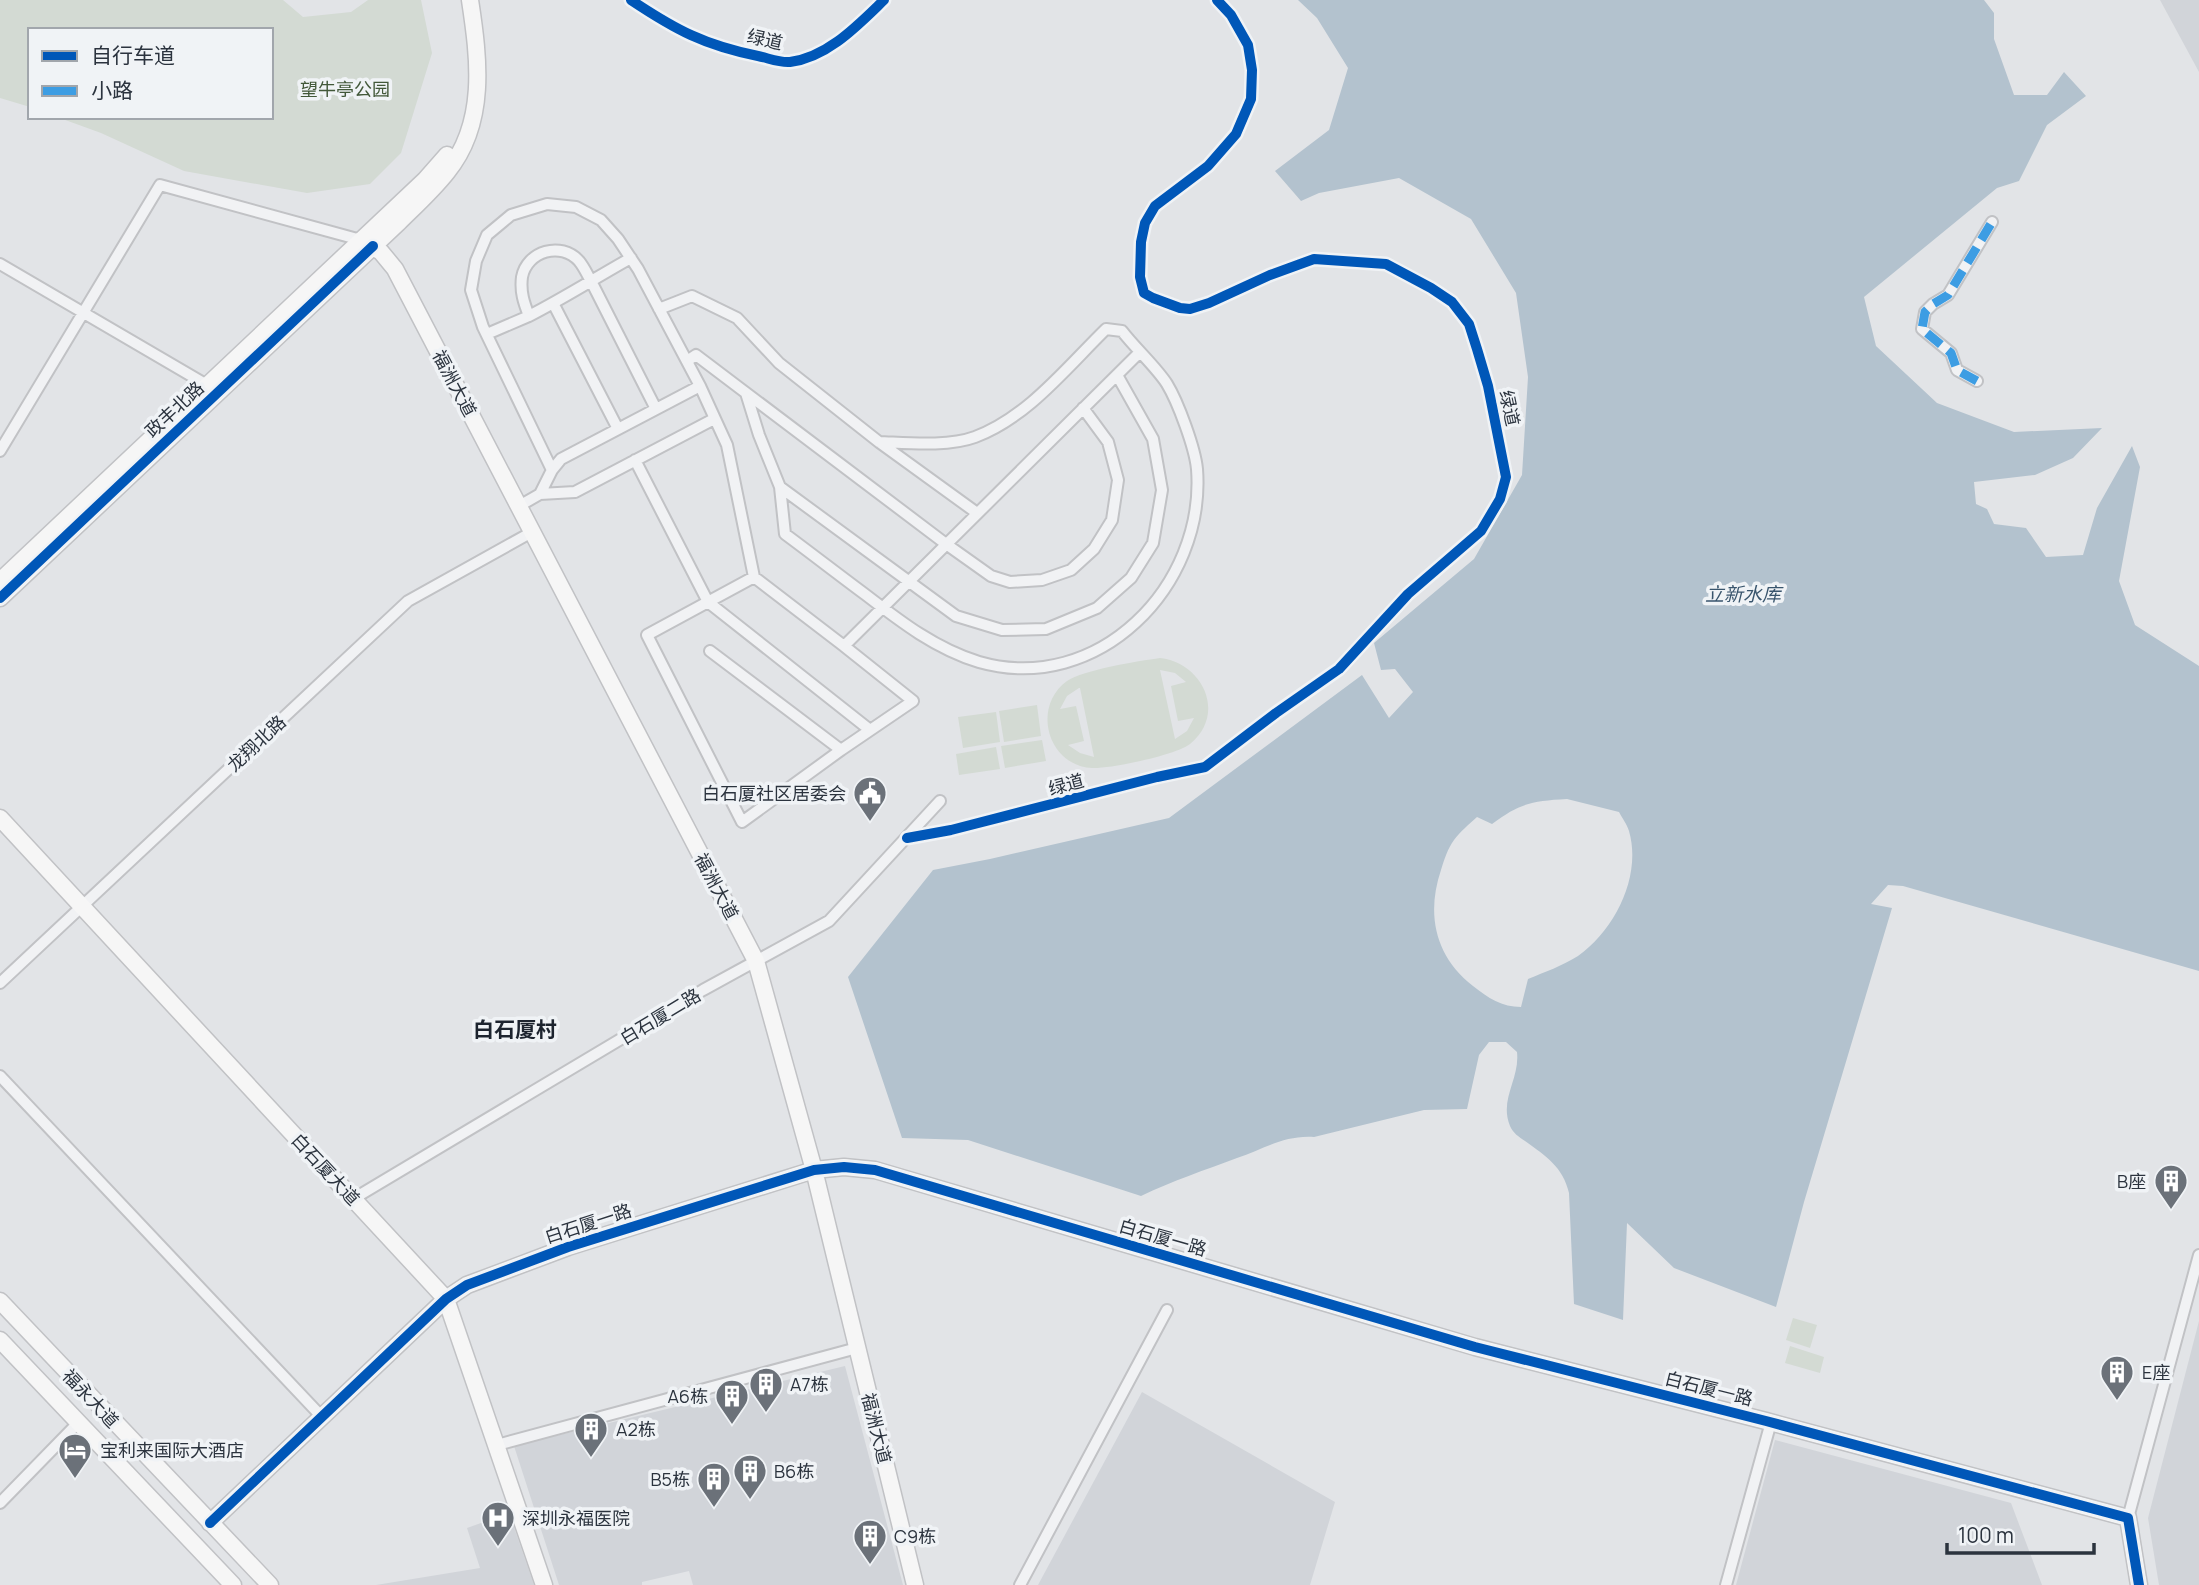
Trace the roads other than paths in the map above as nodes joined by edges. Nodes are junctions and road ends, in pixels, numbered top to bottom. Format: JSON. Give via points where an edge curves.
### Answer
{"nodes":[{"id":1,"x":460,"y":0,"type":"edge"},
{"id":2,"x":470,"y":0,"type":"edge"},
{"id":3,"x":1992,"y":222,"type":"dead end"},
{"id":4,"x":367,"y":243,"type":"junction"},
{"id":5,"x":631,"y":258,"type":"junction"},
{"id":6,"x":0,"y":264,"type":"edge"},
{"id":7,"x":591,"y":281,"type":"junction"},
{"id":8,"x":553,"y":303,"type":"junction"},
{"id":9,"x":659,"y":309,"type":"junction"},
{"id":10,"x":84,"y":313,"type":"junction"},
{"id":11,"x":529,"y":316,"type":"junction"},
{"id":12,"x":487,"y":334,"type":"junction"},
{"id":13,"x":1139,"y":354,"type":"junction"},
{"id":14,"x":687,"y":361,"type":"junction"},
{"id":15,"x":1116,"y":375,"type":"junction"},
{"id":16,"x":1977,"y":381,"type":"dead end"},
{"id":17,"x":207,"y":385,"type":"junction"},
{"id":18,"x":699,"y":386,"type":"junction"},
{"id":19,"x":746,"y":393,"type":"junction"},
{"id":20,"x":1083,"y":408,"type":"junction"},
{"id":21,"x":656,"y":409,"type":"junction"},
{"id":22,"x":715,"y":419,"type":"junction"},
{"id":23,"x":618,"y":429,"type":"junction"},
{"id":24,"x":879,"y":442,"type":"junction"},
{"id":25,"x":0,"y":451,"type":"edge"},
{"id":26,"x":635,"y":460,"type":"junction"},
{"id":27,"x":552,"y":470,"type":"junction"},
{"id":28,"x":780,"y":486,"type":"junction"},
{"id":29,"x":540,"y":494,"type":"junction"},
{"id":30,"x":519,"y":506,"type":"junction"},
{"id":31,"x":977,"y":513,"type":"junction"},
{"id":32,"x":533,"y":532,"type":"junction"},
{"id":33,"x":946,"y":544,"type":"junction"},
{"id":34,"x":754,"y":577,"type":"junction"},
{"id":35,"x":0,"y":581,"type":"edge"},
{"id":36,"x":908,"y":582,"type":"junction"},
{"id":37,"x":0,"y":598,"type":"edge"},
{"id":38,"x":708,"y":602,"type":"junction"},
{"id":39,"x":882,"y":608,"type":"junction"},
{"id":40,"x":844,"y":646,"type":"junction"},
{"id":41,"x":710,"y":651,"type":"dead end"},
{"id":42,"x":870,"y":730,"type":"junction"},
{"id":43,"x":841,"y":750,"type":"junction"},
{"id":44,"x":940,"y":801,"type":"dead end"},
{"id":45,"x":0,"y":818,"type":"edge"},
{"id":46,"x":81,"y":907,"type":"junction"},
{"id":47,"x":756,"y":961,"type":"junction"},
{"id":48,"x":0,"y":983,"type":"edge"},
{"id":49,"x":0,"y":1076,"type":"edge"},
{"id":50,"x":814,"y":1170,"type":"junction"},
{"id":51,"x":353,"y":1199,"type":"junction"},
{"id":52,"x":2199,"y":1255,"type":"edge"},
{"id":53,"x":446,"y":1299,"type":"junction"},
{"id":54,"x":0,"y":1301,"type":"edge"},
{"id":55,"x":2185,"y":1308,"type":"junction"},
{"id":56,"x":2199,"y":1308,"type":"edge"},
{"id":57,"x":1167,"y":1310,"type":"dead end"},
{"id":58,"x":0,"y":1340,"type":"edge"},
{"id":59,"x":857,"y":1348,"type":"junction"},
{"id":60,"x":322,"y":1417,"type":"junction"},
{"id":61,"x":79,"y":1422,"type":"junction"},
{"id":62,"x":1771,"y":1422,"type":"junction"},
{"id":63,"x":497,"y":1445,"type":"junction"},
{"id":64,"x":0,"y":1503,"type":"edge"},
{"id":65,"x":2129,"y":1518,"type":"junction"},
{"id":66,"x":210,"y":1523,"type":"junction"},
{"id":67,"x":233,"y":1585,"type":"edge"},
{"id":68,"x":270,"y":1585,"type":"edge"},
{"id":69,"x":544,"y":1585,"type":"edge"},
{"id":70,"x":915,"y":1585,"type":"edge"},
{"id":71,"x":1020,"y":1585,"type":"edge"},
{"id":72,"x":1726,"y":1585,"type":"edge"},
{"id":73,"x":2139,"y":1585,"type":"edge"}],
"edges":[{"from":1,"to":4,"type":"street","via":[[468,64],[460,132],[439,165]]},
{"from":2,"to":4,"type":"street","via":[[478,67],[468,136],[448,171]]},
{"from":3,"to":16,"type":"street","via":[[1948,295],[1925,312],[1922,329],[1951,353],[1957,370]]},
{"from":4,"to":10,"type":"street","via":[[160,185]]},
{"from":4,"to":17,"type":"street","name":"政丰北路"},
{"from":4,"to":30,"type":"street","name":"福洲大道","via":[[395,269]]},
{"from":4,"to":37,"type":"street","name":"政丰北路"},
{"from":5,"to":7,"type":"street"},
{"from":5,"to":9,"type":"street"},
{"from":5,"to":12,"type":"street","via":[[601,220],[576,207],[547,204],[511,215],[487,235],[476,261],[471,290]]},
{"from":6,"to":10,"type":"street"},
{"from":7,"to":8,"type":"street"},
{"from":7,"to":11,"type":"street","via":[[579,261],[566,252],[542,253],[529,262],[522,276]]},
{"from":7,"to":21,"type":"street"},
{"from":8,"to":11,"type":"street"},
{"from":8,"to":23,"type":"street"},
{"from":9,"to":14,"type":"street"},
{"from":9,"to":24,"type":"street","via":[[692,296],[737,318],[779,363]]},
{"from":10,"to":17,"type":"street"},
{"from":10,"to":25,"type":"street"},
{"from":11,"to":12,"type":"street"},
{"from":12,"to":27,"type":"street"},
{"from":13,"to":15,"type":"street"},
{"from":13,"to":24,"type":"street","via":[[1122,331],[1106,330],[1016,417],[973,438]]},
{"from":13,"to":39,"type":"street","via":[[1166,382],[1197,466],[1196,506],[1184,556],[1157,602],[1085,657],[1034,670],[981,663],[937,646]]},
{"from":14,"to":18,"type":"street"},
{"from":14,"to":19,"type":"street","via":[[696,355]]},
{"from":15,"to":20,"type":"street"},
{"from":15,"to":36,"type":"street","via":[[1153,439],[1162,490],[1153,543],[1131,578],[1097,608],[1059,624],[1046,629],[1002,630],[956,616]]},
{"from":17,"to":35,"type":"street","name":"政丰北路"},
{"from":18,"to":21,"type":"street"},
{"from":18,"to":22,"type":"street"},
{"from":19,"to":28,"type":"street"},
{"from":19,"to":33,"type":"street"},
{"from":20,"to":31,"type":"street"},
{"from":20,"to":33,"type":"street","via":[[1108,442],[1118,480],[1111,520],[1094,549],[1071,570],[1042,580],[1010,582],[990,576]]},
{"from":21,"to":23,"type":"street"},
{"from":22,"to":26,"type":"street"},
{"from":22,"to":34,"type":"street","via":[[727,445]]},
{"from":23,"to":27,"type":"street","via":[[561,459]]},
{"from":24,"to":31,"type":"street"},
{"from":26,"to":29,"type":"street","via":[[575,492]]},
{"from":26,"to":38,"type":"street"},
{"from":27,"to":29,"type":"street"},
{"from":28,"to":36,"type":"street"},
{"from":28,"to":39,"type":"street","via":[[785,534]]},
{"from":29,"to":30,"type":"street"},
{"from":30,"to":32,"type":"street","name":"福洲大道"},
{"from":31,"to":33,"type":"street"},
{"from":32,"to":46,"type":"street","name":"龙翔北路","via":[[408,601]]},
{"from":32,"to":47,"type":"street","name":"福洲大道"},
{"from":33,"to":36,"type":"street"},
{"from":34,"to":38,"type":"street"},
{"from":34,"to":40,"type":"street"},
{"from":36,"to":39,"type":"street"},
{"from":38,"to":42,"type":"street"},
{"from":38,"to":43,"type":"street","via":[[647,635],[742,822]]},
{"from":39,"to":40,"type":"street"},
{"from":40,"to":42,"type":"street","via":[[914,701]]},
{"from":41,"to":43,"type":"street"},
{"from":42,"to":43,"type":"street"},
{"from":44,"to":47,"type":"street","name":"白石厦二路","via":[[829,922]]},
{"from":45,"to":46,"type":"street","name":"白石厦大道"},
{"from":46,"to":48,"type":"street","name":"龙翔北路"},
{"from":46,"to":51,"type":"street","name":"白石厦大道"},
{"from":47,"to":50,"type":"street","name":"福洲大道"},
{"from":47,"to":51,"type":"street","name":"白石厦二路"},
{"from":49,"to":60,"type":"street"},
{"from":50,"to":53,"type":"street","name":"白石厦一路","via":[[568,1247],[467,1286]]},
{"from":50,"to":59,"type":"street","name":"福洲大道"},
{"from":50,"to":62,"type":"street","name":"白石厦一路","via":[[875,1170],[1475,1347]]},
{"from":51,"to":53,"type":"street","name":"白石厦大道"},
{"from":52,"to":55,"type":"street"},
{"from":53,"to":60,"type":"street","name":"白石厦一路"},
{"from":53,"to":63,"type":"street","name":"白石厦大道"},
{"from":54,"to":66,"type":"street","name":"福永大道"},
{"from":55,"to":56,"type":"street"},
{"from":55,"to":65,"type":"street"},
{"from":57,"to":71,"type":"street"},
{"from":58,"to":61,"type":"street","name":"福永大道"},
{"from":59,"to":63,"type":"street"},
{"from":59,"to":70,"type":"street","name":"福洲大道"},
{"from":60,"to":66,"type":"street","name":"白石厦一路"},
{"from":61,"to":64,"type":"street"},
{"from":61,"to":67,"type":"street","name":"福永大道"},
{"from":62,"to":65,"type":"street","name":"白石厦一路"},
{"from":62,"to":72,"type":"street"},
{"from":63,"to":69,"type":"street","name":"白石厦大道"},
{"from":65,"to":73,"type":"street"},
{"from":66,"to":68,"type":"street","name":"福永大道"}]}
